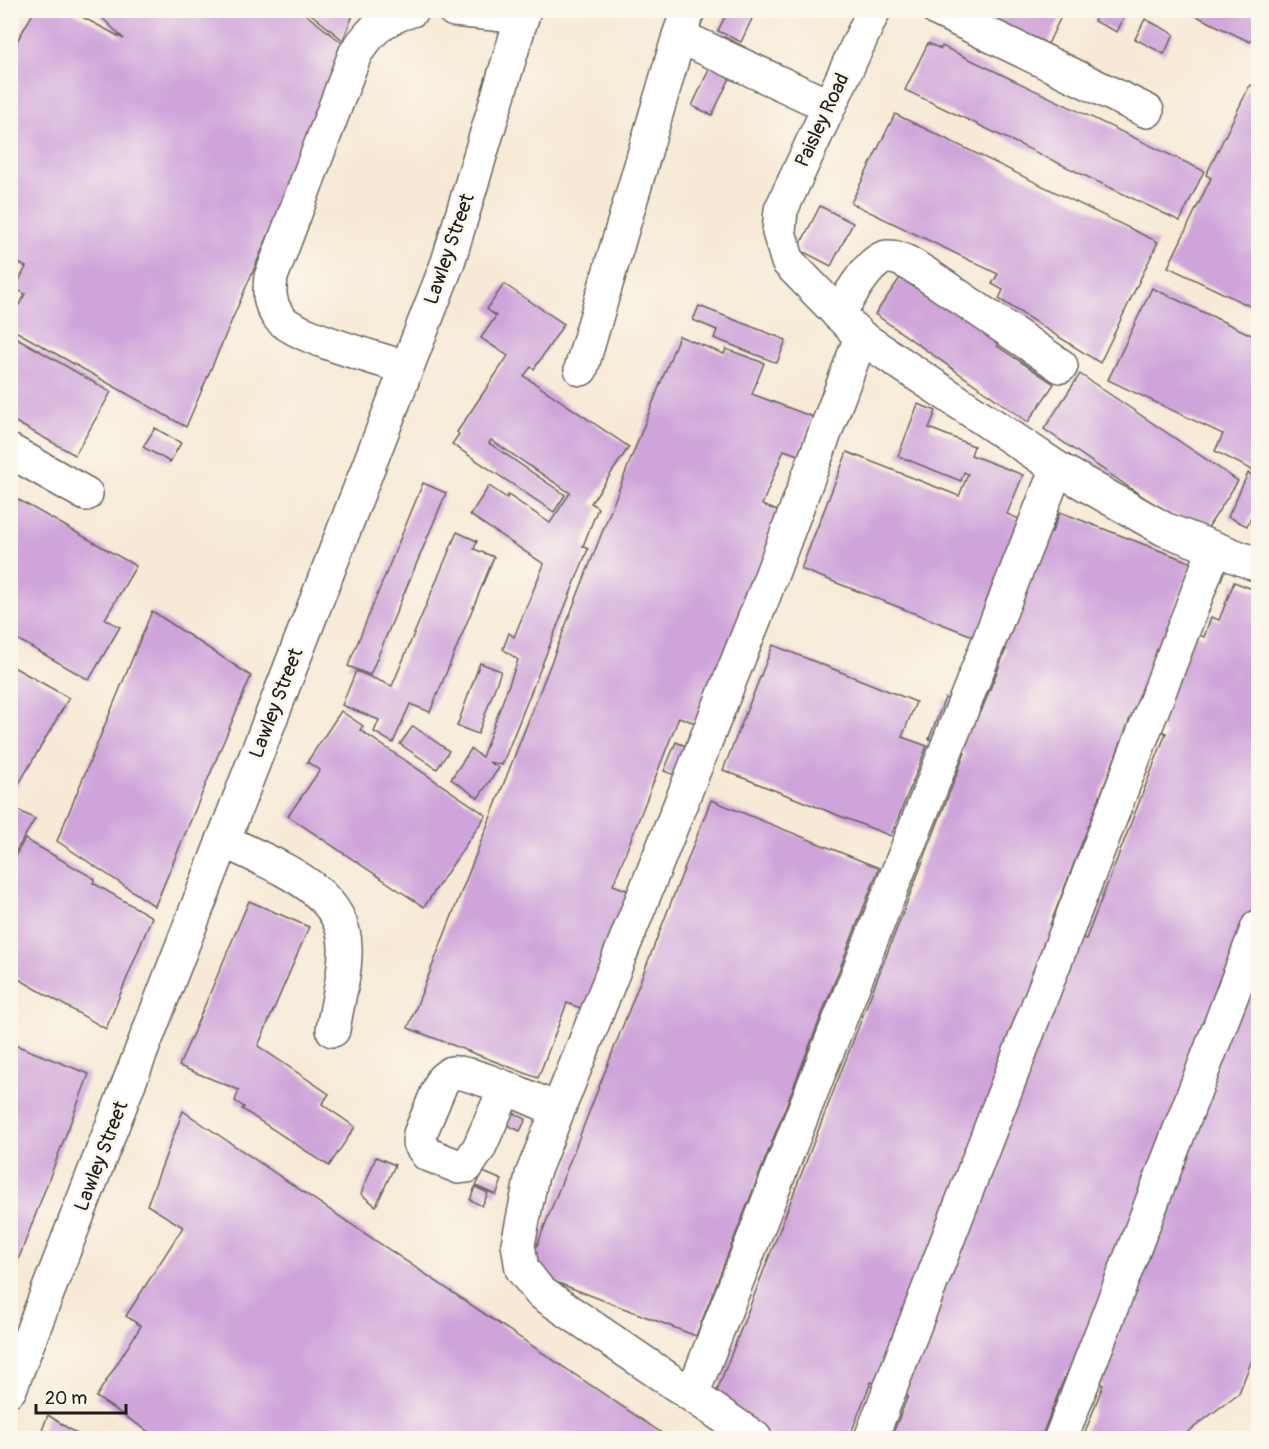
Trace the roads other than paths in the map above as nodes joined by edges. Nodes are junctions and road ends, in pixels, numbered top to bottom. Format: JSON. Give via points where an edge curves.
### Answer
{"nodes":[{"id":1,"x":412,"y":10,"type":"edge"},
{"id":2,"x":454,"y":10,"type":"edge"},
{"id":3,"x":874,"y":10,"type":"edge"},
{"id":4,"x":938,"y":10,"type":"edge"},
{"id":5,"x":523,"y":14,"type":"edge"},
{"id":6,"x":684,"y":23,"type":"edge"},
{"id":7,"x":829,"y":106,"type":"junction"},
{"id":8,"x":1147,"y":111,"type":"dead end"},
{"id":9,"x":838,"y":314,"type":"junction"},
{"id":10,"x":861,"y":337,"type":"junction"},
{"id":11,"x":1060,"y":366,"type":"dead end"},
{"id":12,"x":406,"y":368,"type":"junction"},
{"id":13,"x":581,"y":369,"type":"dead end"},
{"id":14,"x":10,"y":451,"type":"edge"},
{"id":15,"x":1057,"y":468,"type":"junction"},
{"id":16,"x":86,"y":494,"type":"dead end"},
{"id":17,"x":1214,"y":550,"type":"junction"},
{"id":18,"x":1258,"y":565,"type":"edge"},
{"id":19,"x":223,"y":840,"type":"junction"},
{"id":20,"x":1258,"y":927,"type":"edge"},
{"id":21,"x":333,"y":1029,"type":"dead end"},
{"id":22,"x":505,"y":1089,"type":"dead end"},
{"id":23,"x":558,"y":1110,"type":"junction"},
{"id":24,"x":10,"y":1389,"type":"edge"},
{"id":25,"x":692,"y":1395,"type":"junction"},
{"id":26,"x":755,"y":1438,"type":"edge"},
{"id":27,"x":871,"y":1438,"type":"edge"},
{"id":28,"x":1061,"y":1438,"type":"edge"}],
"edges":[{"from":1,"to":12,"type":"lane","via":[[392,16],[370,32],[355,54],[271,277],[269,299],[279,318],[296,331]]},
{"from":2,"to":5,"type":"lane"},
{"from":3,"to":7,"type":"lane","name":"Paisley Road"},
{"from":4,"to":8,"type":"lane"},
{"from":5,"to":12,"type":"lane","name":"Lawley Street","via":[[448,262]]},
{"from":6,"to":7,"type":"lane"},
{"from":6,"to":13,"type":"lane"},
{"from":7,"to":9,"type":"lane","name":"Paisley Road","via":[[781,210],[779,232],[788,262]]},
{"from":9,"to":10,"type":"lane"},
{"from":9,"to":11,"type":"lane","via":[[870,266],[890,256],[923,272]]},
{"from":10,"to":15,"type":"lane"},
{"from":10,"to":23,"type":"lane","via":[[755,617]]},
{"from":12,"to":19,"type":"lane","name":"Lawley Street"},
{"from":14,"to":16,"type":"lane"},
{"from":15,"to":17,"type":"lane","via":[[1164,529]]},
{"from":15,"to":25,"type":"lane"},
{"from":17,"to":18,"type":"lane"},
{"from":17,"to":27,"type":"lane"},
{"from":19,"to":21,"type":"lane","via":[[305,883],[336,910],[345,947]]},
{"from":19,"to":24,"type":"lane","name":"Lawley Street"},
{"from":20,"to":28,"type":"lane"},
{"from":22,"to":23,"type":"lane"},
{"from":23,"to":25,"type":"lane","via":[[532,1175],[521,1218],[518,1244],[522,1269],[540,1292]]},
{"from":25,"to":26,"type":"lane"}]}
